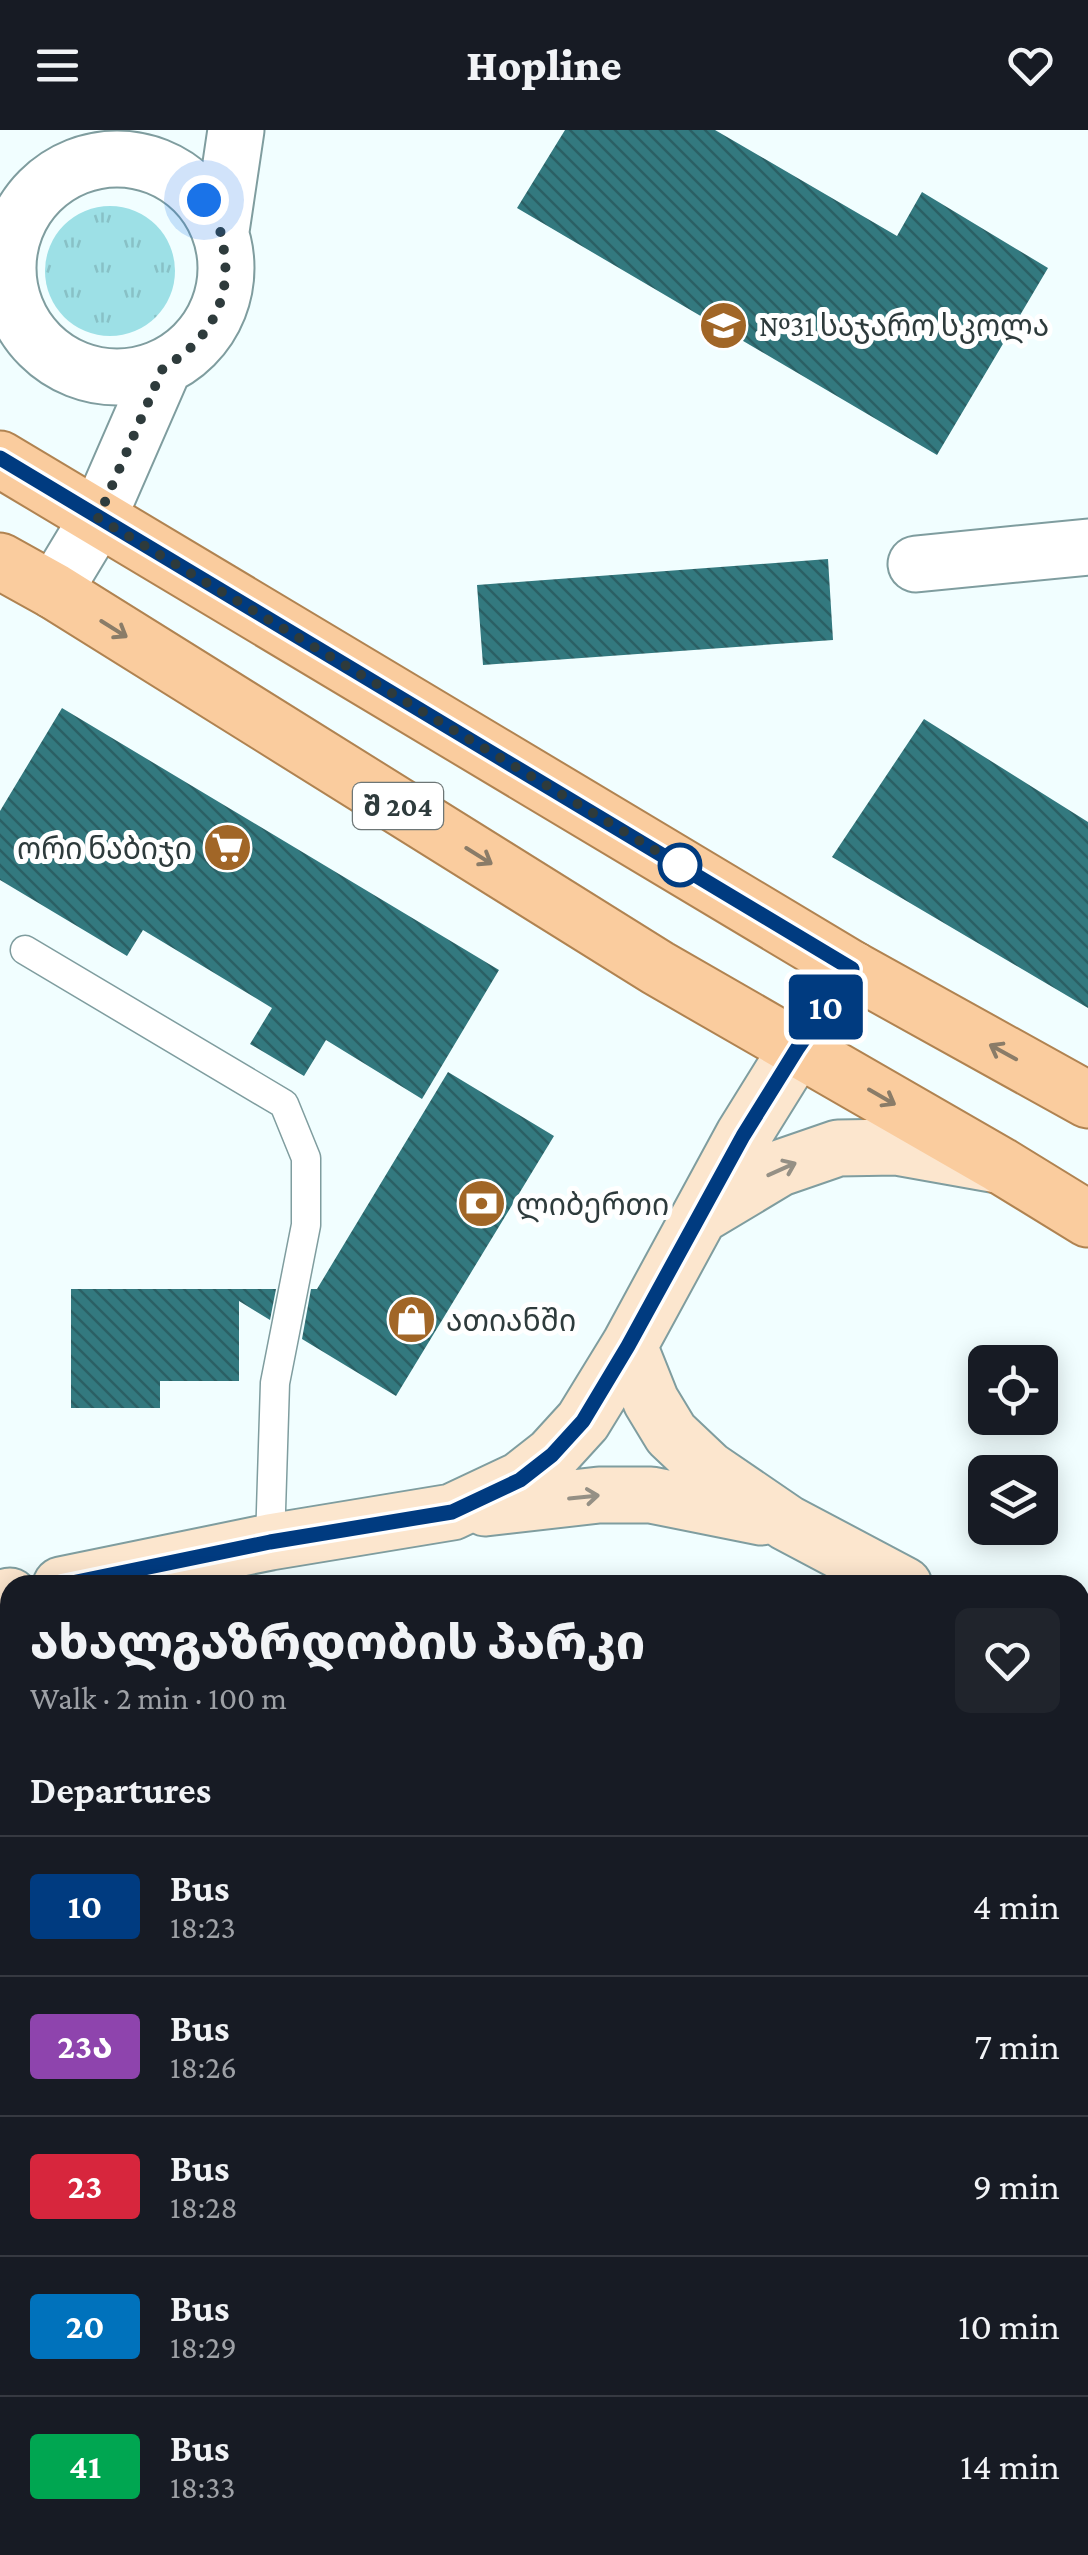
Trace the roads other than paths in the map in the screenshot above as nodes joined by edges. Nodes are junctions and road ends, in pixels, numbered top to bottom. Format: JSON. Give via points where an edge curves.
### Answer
{"nodes":[{"id":1,"x":61,"y":130,"type":"edge"},
{"id":2,"x":236,"y":130,"type":"edge"},
{"id":3,"x":42,"y":186,"type":"junction"},
{"id":4,"x":221,"y":231,"type":"junction"},
{"id":5,"x":3,"y":263,"type":"edge"},
{"id":6,"x":163,"y":368,"type":"junction"},
{"id":7,"x":0,"y":458,"type":"edge"},
{"id":8,"x":98,"y":518,"type":"junction"},
{"id":9,"x":1088,"y":547,"type":"edge"},
{"id":10,"x":0,"y":561,"type":"edge"},
{"id":11,"x":916,"y":564,"type":"dead end"},
{"id":12,"x":54,"y":591,"type":"junction"},
{"id":13,"x":25,"y":950,"type":"dead end"},
{"id":14,"x":852,"y":969,"type":"junction"},
{"id":15,"x":797,"y":1049,"type":"junction"},
{"id":16,"x":1088,"y":1100,"type":"edge"},
{"id":17,"x":1000,"y":1165,"type":"junction"},
{"id":18,"x":698,"y":1217,"type":"junction"},
{"id":19,"x":1088,"y":1219,"type":"edge"},
{"id":20,"x":628,"y":1346,"type":"junction"},
{"id":21,"x":452,"y":1512,"type":"junction"},
{"id":22,"x":786,"y":1523,"type":"junction"},
{"id":23,"x":270,"y":1542,"type":"junction"},
{"id":24,"x":110,"y":1575,"type":"edge"},
{"id":25,"x":885,"y":1575,"type":"edge"}],
"edges":[{"from":1,"to":3,"type":"street"},
{"from":2,"to":4,"type":"street"},
{"from":3,"to":4,"type":"street","via":[[73,167],[108,158],[144,162],[177,176],[204,200]]},
{"from":3,"to":5,"type":"street","via":[[16,222]]},
{"from":4,"to":6,"type":"street","via":[[227,269],[220,306],[198,343]]},
{"from":5,"to":6,"type":"street","via":[[12,306],[36,344],[73,370],[118,378]]},
{"from":6,"to":8,"type":"street"},
{"from":7,"to":8,"type":"main road"},
{"from":8,"to":12,"type":"street"},
{"from":8,"to":14,"type":"main road"},
{"from":9,"to":11,"type":"street"},
{"from":10,"to":12,"type":"main road","number":"შ 204"},
{"from":12,"to":15,"type":"main road","number":"შ 204","one_way":true},
{"from":13,"to":23,"type":"lane","via":[[284,1104],[306,1158],[306,1225],[274,1383]]},
{"from":14,"to":15,"type":"main road"},
{"from":16,"to":14,"type":"main road","one_way":true},
{"from":15,"to":17,"type":"main road","number":"შ 204","one_way":true},
{"from":15,"to":18,"type":"main road"},
{"from":18,"to":17,"type":"main road","one_way":true,"via":[[780,1168],[838,1148],[896,1147]]},
{"from":17,"to":19,"type":"main road","number":"შ 204"},
{"from":18,"to":20,"type":"main road"},
{"from":20,"to":21,"type":"main road","via":[[583,1421],[552,1455],[520,1480]]},
{"from":20,"to":22,"type":"main road","via":[[671,1434]]},
{"from":21,"to":22,"type":"main road","one_way":true,"via":[[651,1495]]},
{"from":21,"to":23,"type":"main road"},
{"from":22,"to":25,"type":"main road"},
{"from":23,"to":24,"type":"main road"}]}
